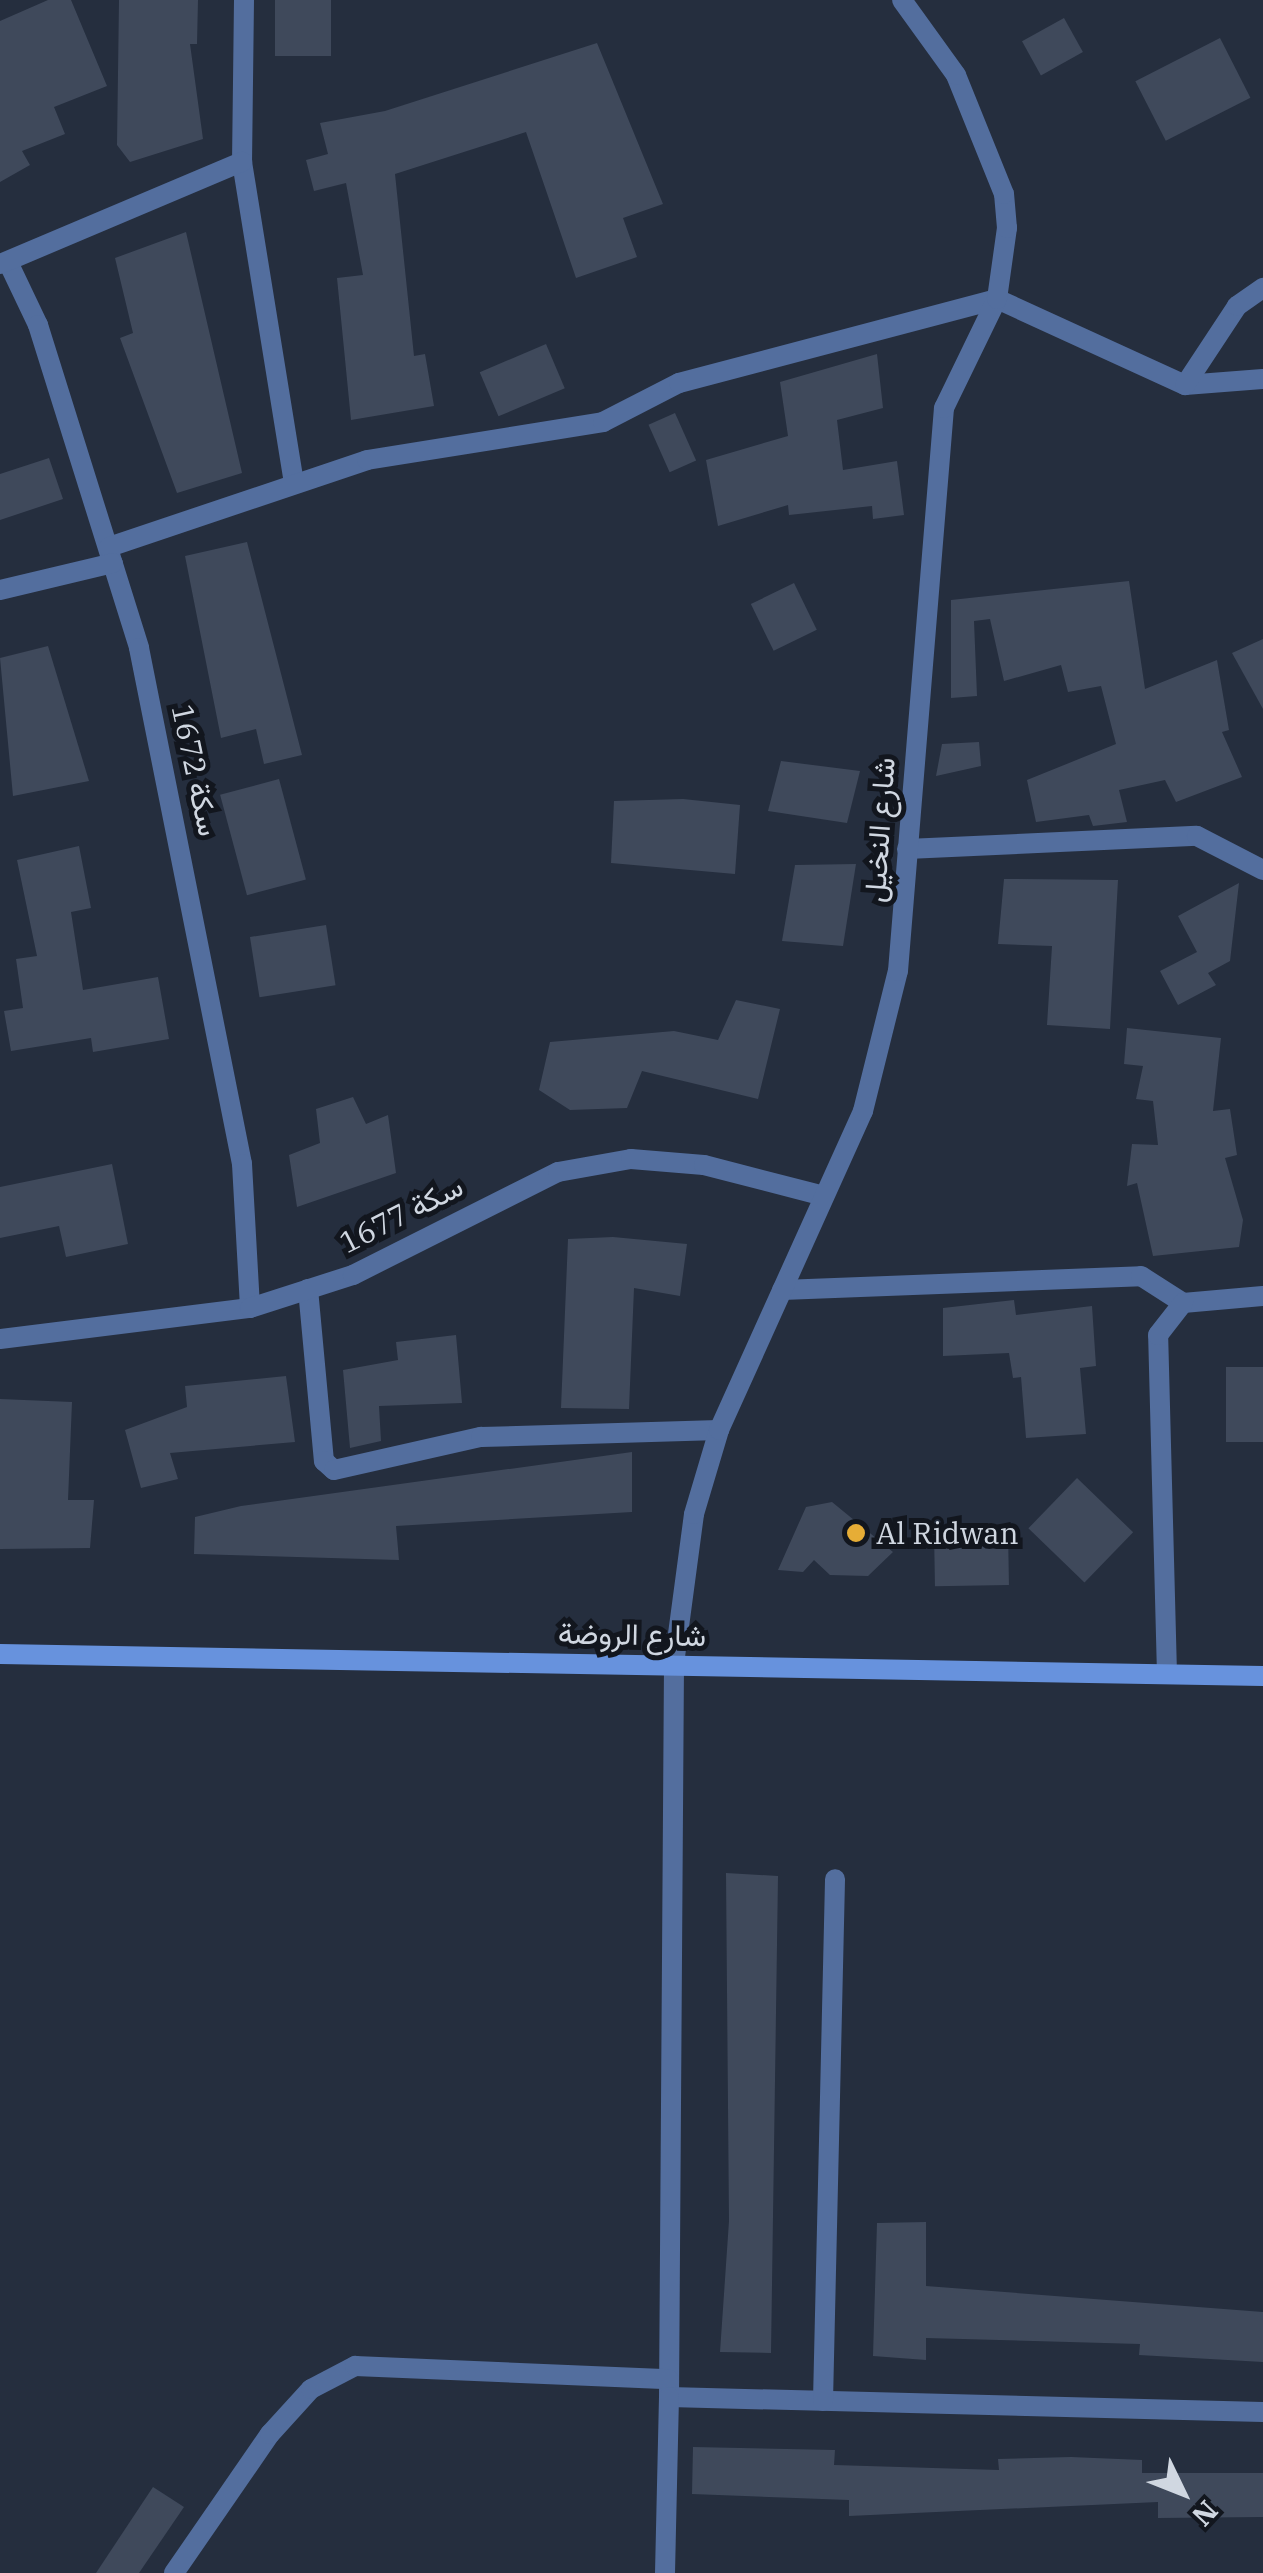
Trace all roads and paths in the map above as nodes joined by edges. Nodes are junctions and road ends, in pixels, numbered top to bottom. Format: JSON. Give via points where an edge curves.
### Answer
{"nodes":[{"id":1,"x":244,"y":0,"type":"edge"},
{"id":2,"x":902,"y":0,"type":"edge"},
{"id":3,"x":242,"y":162,"type":"junction"},
{"id":4,"x":4,"y":263,"type":"edge"},
{"id":5,"x":1263,"y":288,"type":"edge"},
{"id":6,"x":997,"y":299,"type":"junction"},
{"id":7,"x":1263,"y":379,"type":"edge"},
{"id":8,"x":1186,"y":385,"type":"junction"},
{"id":9,"x":294,"y":484,"type":"junction"},
{"id":10,"x":111,"y":555,"type":"junction"},
{"id":11,"x":0,"y":590,"type":"edge"},
{"id":12,"x":907,"y":849,"type":"junction"},
{"id":13,"x":1263,"y":870,"type":"edge"},
{"id":14,"x":824,"y":1196,"type":"junction"},
{"id":15,"x":308,"y":1289,"type":"junction"},
{"id":16,"x":782,"y":1290,"type":"junction"},
{"id":17,"x":1263,"y":1296,"type":"edge"},
{"id":18,"x":1183,"y":1303,"type":"junction"},
{"id":19,"x":250,"y":1308,"type":"junction"},
{"id":20,"x":0,"y":1339,"type":"edge"},
{"id":21,"x":719,"y":1430,"type":"junction"},
{"id":22,"x":0,"y":1654,"type":"edge"},
{"id":23,"x":674,"y":1664,"type":"junction"},
{"id":24,"x":1167,"y":1674,"type":"junction"},
{"id":25,"x":1263,"y":1676,"type":"edge"},
{"id":26,"x":835,"y":1880,"type":"dead end"},
{"id":27,"x":669,"y":2388,"type":"junction"},
{"id":28,"x":822,"y":2401,"type":"junction"},
{"id":29,"x":1263,"y":2412,"type":"edge"},
{"id":30,"x":174,"y":2573,"type":"edge"},
{"id":31,"x":665,"y":2573,"type":"edge"}],
"edges":[{"from":1,"to":3,"type":"street"},
{"from":2,"to":6,"type":"street","name":"شارع النخيل","via":[[956,76],[1004,194]]},
{"from":3,"to":4,"type":"street"},
{"from":3,"to":9,"type":"street"},
{"from":4,"to":10,"type":"street","name":"سكة 1672","via":[[38,325]]},
{"from":5,"to":8,"type":"street","via":[[1238,306]]},
{"from":6,"to":8,"type":"street"},
{"from":6,"to":9,"type":"street","via":[[679,383],[603,422],[367,460]]},
{"from":6,"to":12,"type":"street","name":"شارع النخيل","via":[[944,408]]},
{"from":7,"to":8,"type":"street"},
{"from":9,"to":10,"type":"street"},
{"from":10,"to":11,"type":"street"},
{"from":10,"to":19,"type":"street","name":"سكة 1672","via":[[177,817],[242,1164]]},
{"from":12,"to":13,"type":"street","via":[[1197,836]]},
{"from":12,"to":14,"type":"street","name":"شارع النخيل","via":[[898,971],[863,1110]]},
{"from":14,"to":15,"type":"street","name":"سكة 1677","via":[[704,1165],[613,1162],[558,1172]]},
{"from":14,"to":16,"type":"street","name":"شارع النخيل"},
{"from":15,"to":19,"type":"street","name":"سكة 1677"},
{"from":15,"to":21,"type":"street","via":[[324,1460],[334,1470],[481,1436]]},
{"from":16,"to":18,"type":"street","via":[[1141,1276]]},
{"from":16,"to":21,"type":"street","name":"شارع النخيل"},
{"from":17,"to":18,"type":"street"},
{"from":18,"to":24,"type":"street","via":[[1158,1334]]},
{"from":19,"to":20,"type":"street","name":"سكة 1677"},
{"from":21,"to":23,"type":"street","name":"شارع النخيل","via":[[694,1514]]},
{"from":22,"to":23,"type":"main road","name":"شارع الروضة"},
{"from":23,"to":24,"type":"main road","name":"شارع الروضة"},
{"from":23,"to":27,"type":"street","name":"شارع النخيل"},
{"from":24,"to":25,"type":"main road","name":"شارع الروضة"},
{"from":26,"to":28,"type":"street"},
{"from":27,"to":28,"type":"street"},
{"from":27,"to":30,"type":"street","via":[[355,2366],[311,2389],[270,2434]]},
{"from":27,"to":31,"type":"street","name":"شارع النخيل"},
{"from":28,"to":29,"type":"street"}]}
